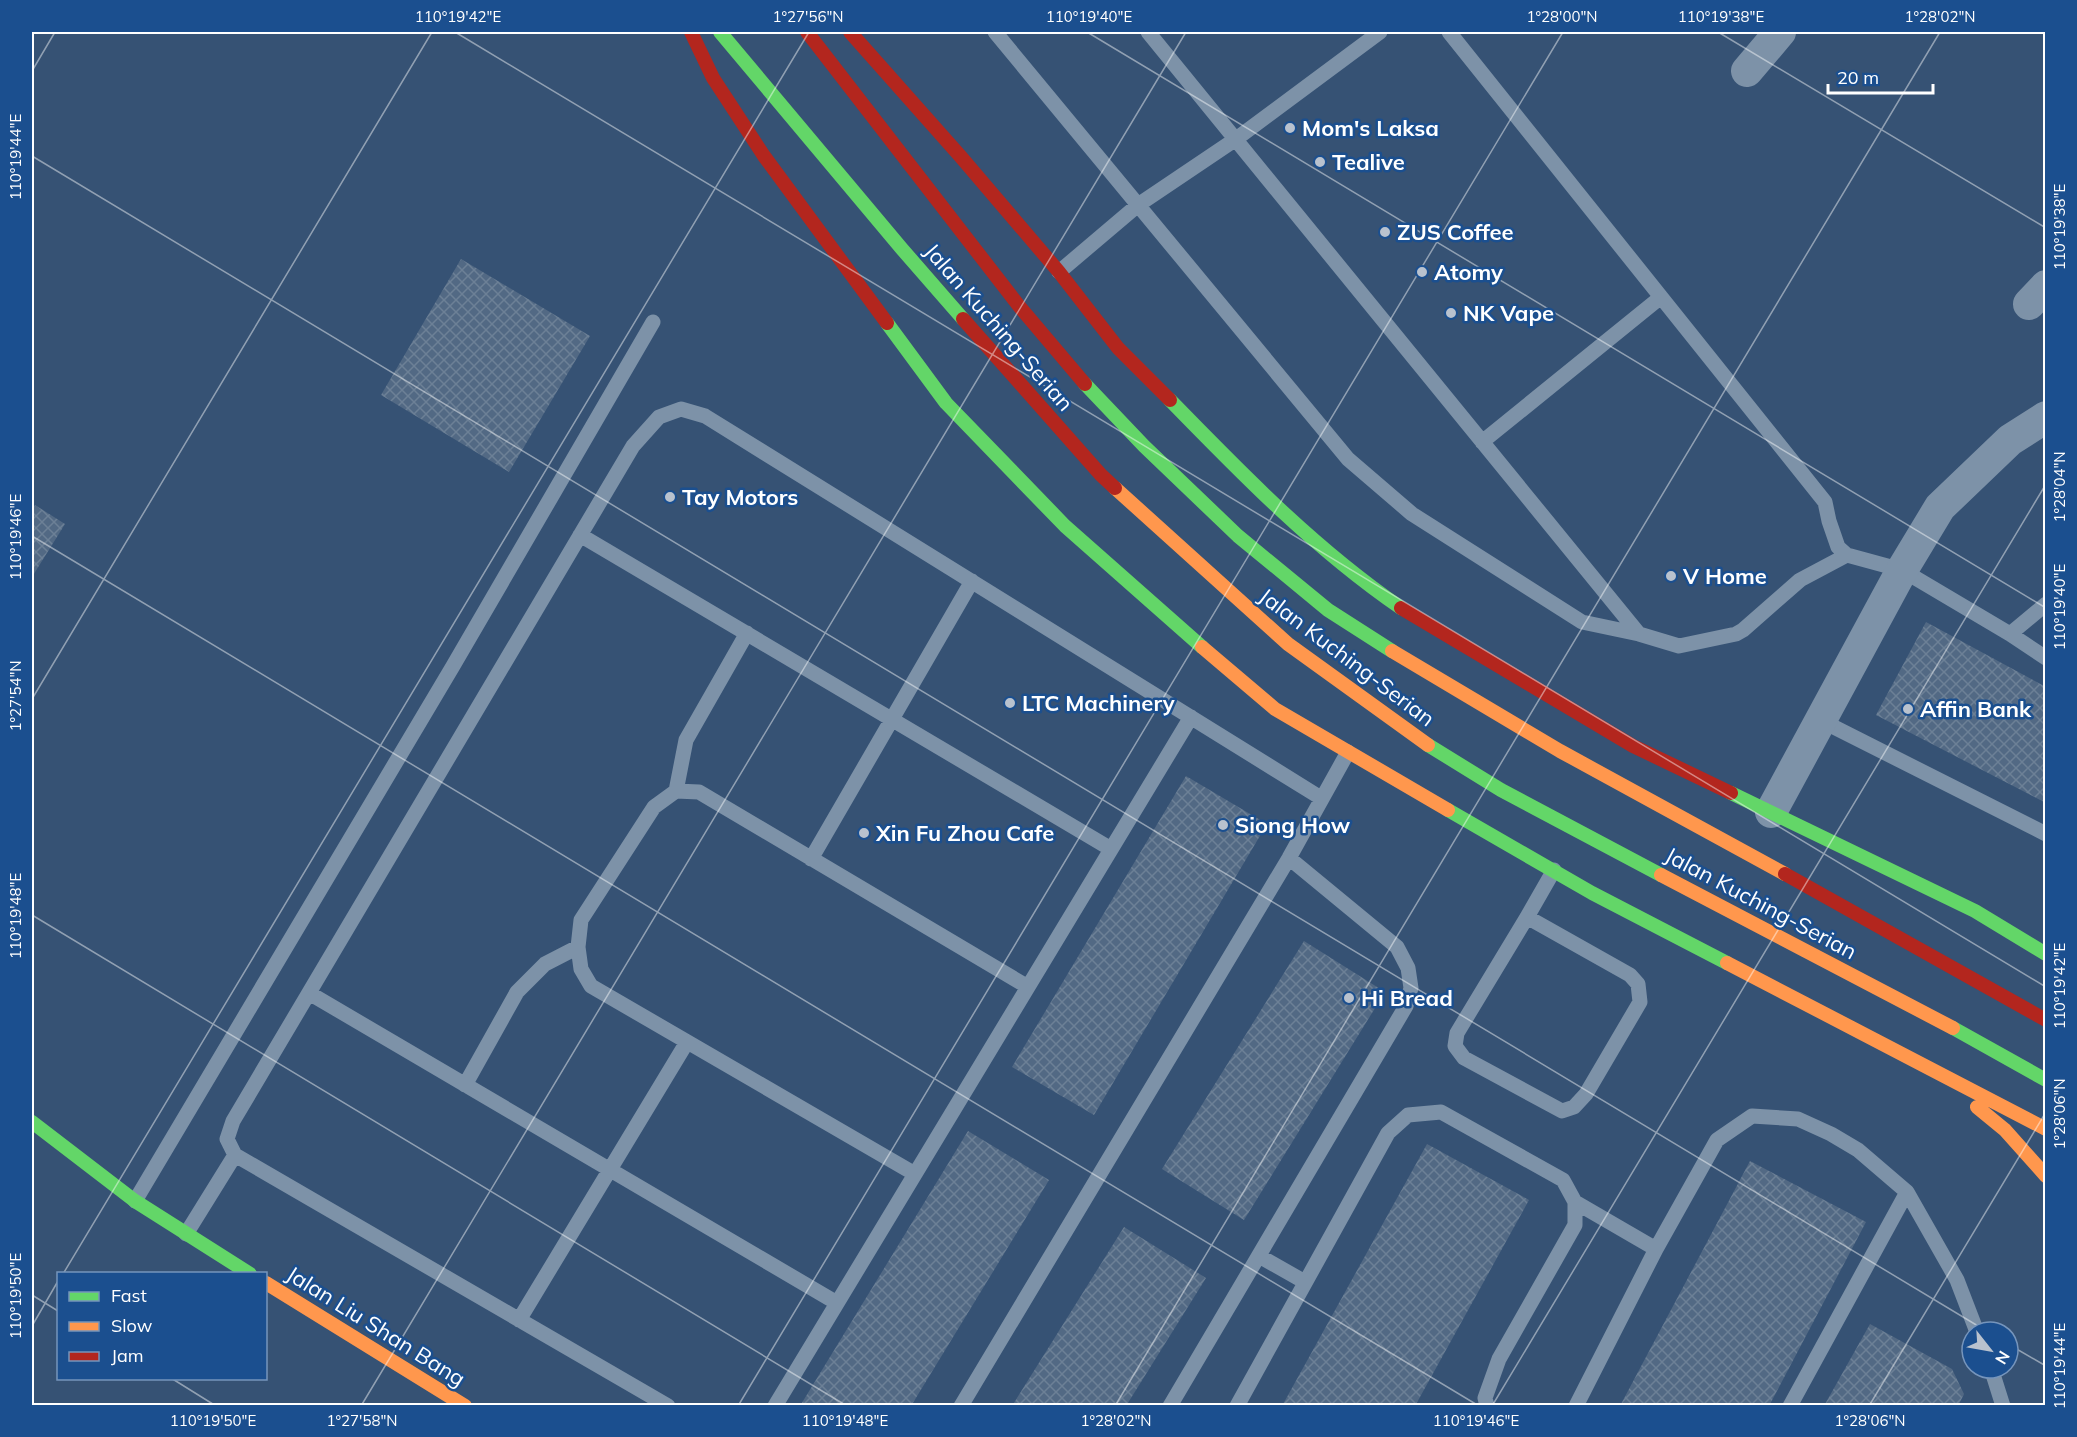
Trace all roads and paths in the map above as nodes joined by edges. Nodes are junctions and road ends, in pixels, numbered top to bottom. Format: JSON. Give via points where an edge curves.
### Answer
{"nodes":[{"id":1,"x":691,"y":32,"type":"edge"},
{"id":2,"x":720,"y":32,"type":"edge"},
{"id":3,"x":807,"y":32,"type":"edge"},
{"id":4,"x":850,"y":32,"type":"edge"},
{"id":5,"x":995,"y":32,"type":"edge"},
{"id":6,"x":1148,"y":32,"type":"edge"},
{"id":7,"x":1380,"y":32,"type":"edge"},
{"id":8,"x":1449,"y":32,"type":"edge"},
{"id":9,"x":1780,"y":32,"type":"edge"},
{"id":10,"x":1747,"y":71,"type":"dead end"},
{"id":11,"x":1236,"y":139,"type":"junction"},
{"id":12,"x":1138,"y":205,"type":"junction"},
{"id":13,"x":1059,"y":272,"type":"junction"},
{"id":14,"x":1661,"y":297,"type":"junction"},
{"id":15,"x":653,"y":322,"type":"dead end"},
{"id":16,"x":2046,"y":417,"type":"edge"},
{"id":17,"x":1482,"y":442,"type":"junction"},
{"id":18,"x":580,"y":535,"type":"junction"},
{"id":19,"x":1847,"y":555,"type":"junction"},
{"id":20,"x":1902,"y":570,"type":"junction"},
{"id":21,"x":972,"y":581,"type":"junction"},
{"id":22,"x":2046,"y":604,"type":"edge"},
{"id":23,"x":747,"y":633,"type":"junction"},
{"id":24,"x":1639,"y":634,"type":"junction"},
{"id":25,"x":2010,"y":634,"type":"junction"},
{"id":26,"x":2046,"y":658,"type":"edge"},
{"id":27,"x":1191,"y":717,"type":"junction"},
{"id":28,"x":891,"y":719,"type":"junction"},
{"id":29,"x":1820,"y":720,"type":"junction"},
{"id":30,"x":1348,"y":752,"type":"junction"},
{"id":31,"x":676,"y":791,"type":"junction"},
{"id":32,"x":1322,"y":798,"type":"junction"},
{"id":33,"x":1771,"y":812,"type":"junction"},
{"id":34,"x":2046,"y":834,"type":"edge"},
{"id":35,"x":1111,"y":849,"type":"junction"},
{"id":36,"x":1289,"y":858,"type":"junction"},
{"id":37,"x":812,"y":859,"type":"junction"},
{"id":38,"x":1554,"y":870,"type":"junction"},
{"id":39,"x":1527,"y":917,"type":"junction"},
{"id":40,"x":578,"y":947,"type":"junction"},
{"id":41,"x":2046,"y":954,"type":"edge"},
{"id":42,"x":1028,"y":987,"type":"junction"},
{"id":43,"x":309,"y":993,"type":"junction"},
{"id":44,"x":2046,"y":1020,"type":"edge"},
{"id":45,"x":687,"y":1042,"type":"junction"},
{"id":46,"x":1936,"y":1072,"type":"junction"},
{"id":47,"x":2046,"y":1080,"type":"edge"},
{"id":48,"x":465,"y":1085,"type":"junction"},
{"id":49,"x":32,"y":1122,"type":"edge"},
{"id":50,"x":2046,"y":1129,"type":"edge"},
{"id":51,"x":235,"y":1155,"type":"junction"},
{"id":52,"x":610,"y":1170,"type":"junction"},
{"id":53,"x":915,"y":1174,"type":"junction"},
{"id":54,"x":2046,"y":1176,"type":"edge"},
{"id":55,"x":1907,"y":1192,"type":"junction"},
{"id":56,"x":135,"y":1201,"type":"junction"},
{"id":57,"x":1575,"y":1202,"type":"junction"},
{"id":58,"x":186,"y":1234,"type":"junction"},
{"id":59,"x":1656,"y":1249,"type":"junction"},
{"id":60,"x":1259,"y":1256,"type":"junction"},
{"id":61,"x":247,"y":1272,"type":"edge"},
{"id":62,"x":1305,"y":1282,"type":"junction"},
{"id":63,"x":267,"y":1284,"type":"edge"},
{"id":64,"x":837,"y":1304,"type":"junction"},
{"id":65,"x":519,"y":1320,"type":"junction"},
{"id":66,"x":1972,"y":1320,"type":"edge"},
{"id":67,"x":1995,"y":1380,"type":"edge"},
{"id":68,"x":465,"y":1406,"type":"edge"},
{"id":69,"x":668,"y":1406,"type":"edge"},
{"id":70,"x":775,"y":1406,"type":"edge"},
{"id":71,"x":961,"y":1406,"type":"edge"},
{"id":72,"x":1170,"y":1406,"type":"edge"},
{"id":73,"x":1237,"y":1406,"type":"edge"},
{"id":74,"x":1487,"y":1406,"type":"edge"},
{"id":75,"x":1576,"y":1406,"type":"edge"},
{"id":76,"x":1790,"y":1406,"type":"edge"},
{"id":77,"x":2003,"y":1406,"type":"edge"}],
"edges":[{"from":1,"to":30,"type":"main road","via":[[713,78],[764,156],[946,403],[1065,526],[1146,599],[1275,709]]},
{"from":2,"to":47,"type":"main road","name":"Jalan Kuching-Serian","via":[[902,249],[1101,475],[1288,644],[1431,747],[1501,790]]},
{"from":3,"to":44,"type":"main road","name":"Jalan Kuching-Serian","via":[[1019,306],[1087,386],[1238,536],[1328,610],[1560,751]]},
{"from":4,"to":13,"type":"main road"},
{"from":5,"to":12,"type":"lane"},
{"from":6,"to":11,"type":"lane"},
{"from":7,"to":11,"type":"lane"},
{"from":8,"to":14,"type":"lane"},
{"from":9,"to":10,"type":"street"},
{"from":11,"to":12,"type":"lane"},
{"from":11,"to":17,"type":"lane"},
{"from":12,"to":13,"type":"lane"},
{"from":12,"to":24,"type":"lane","via":[[1348,459],[1412,514],[1582,622]]},
{"from":13,"to":33,"type":"main road","via":[[1118,348],[1231,463],[1320,547],[1399,607],[1633,746]]},
{"from":14,"to":17,"type":"lane"},
{"from":14,"to":19,"type":"lane","via":[[1825,502],[1838,547]]},
{"from":15,"to":56,"type":"lane"},
{"from":16,"to":20,"type":"street","via":[[2010,440],[1940,507]]},
{"from":17,"to":24,"type":"lane"},
{"from":18,"to":21,"type":"lane","via":[[633,446],[659,417],[681,409],[705,416]]},
{"from":18,"to":23,"type":"lane"},
{"from":18,"to":43,"type":"lane"},
{"from":19,"to":20,"type":"lane"},
{"from":19,"to":24,"type":"lane","via":[[1800,580],[1736,634],[1679,646]]},
{"from":20,"to":25,"type":"lane"},
{"from":20,"to":29,"type":"street"},
{"from":21,"to":27,"type":"lane"},
{"from":21,"to":28,"type":"lane"},
{"from":22,"to":25,"type":"lane"},
{"from":23,"to":28,"type":"lane"},
{"from":23,"to":31,"type":"lane","via":[[686,740]]},
{"from":25,"to":26,"type":"lane"},
{"from":27,"to":32,"type":"lane"},
{"from":27,"to":35,"type":"lane"},
{"from":28,"to":35,"type":"lane"},
{"from":28,"to":37,"type":"lane"},
{"from":29,"to":33,"type":"street"},
{"from":29,"to":34,"type":"lane"},
{"from":30,"to":32,"type":"lane"},
{"from":30,"to":38,"type":"main road"},
{"from":31,"to":37,"type":"lane","via":[[699,792]]},
{"from":31,"to":40,"type":"lane","via":[[654,807],[581,920]]},
{"from":32,"to":36,"type":"lane"},
{"from":33,"to":41,"type":"main road","via":[[1975,911]]},
{"from":35,"to":42,"type":"lane"},
{"from":36,"to":60,"type":"lane","via":[[1397,947],[1408,968],[1410,988],[1406,1006]]},
{"from":36,"to":71,"type":"lane"},
{"from":37,"to":42,"type":"lane"},
{"from":38,"to":39,"type":"lane"},
{"from":38,"to":46,"type":"main road"},
{"from":39,"to":39,"type":"lane","via":[[1456,1033],[1455,1046],[1464,1058],[1562,1111],[1574,1107],[1586,1095],[1640,1002],[1638,984],[1630,975]]},
{"from":40,"to":45,"type":"lane","via":[[581,969],[591,986]]},
{"from":40,"to":48,"type":"lane","via":[[545,964],[518,992]]},
{"from":42,"to":53,"type":"lane"},
{"from":43,"to":48,"type":"lane"},
{"from":43,"to":51,"type":"lane","via":[[232,1121],[227,1139]]},
{"from":45,"to":52,"type":"lane"},
{"from":45,"to":53,"type":"lane"},
{"from":46,"to":50,"type":"main road"},
{"from":46,"to":54,"type":"main road","via":[[2005,1130]]},
{"from":48,"to":52,"type":"lane"},
{"from":49,"to":56,"type":"main road","name":"Jalan Liu Shan Bang"},
{"from":51,"to":58,"type":"lane"},
{"from":51,"to":65,"type":"lane"},
{"from":52,"to":64,"type":"lane"},
{"from":52,"to":65,"type":"lane"},
{"from":53,"to":64,"type":"lane"},
{"from":55,"to":59,"type":"lane","via":[[1858,1150],[1831,1134],[1798,1119],[1752,1116],[1717,1140]]},
{"from":55,"to":66,"type":"lane","via":[[1957,1280]]},
{"from":55,"to":76,"type":"lane"},
{"from":56,"to":58,"type":"main road","name":"Jalan Liu Shan Bang"},
{"from":57,"to":59,"type":"lane"},
{"from":57,"to":62,"type":"lane","via":[[1563,1180],[1441,1112],[1408,1115],[1388,1133]]},
{"from":57,"to":74,"type":"lane","via":[[1575,1225],[1499,1359],[1485,1398]]},
{"from":58,"to":61,"type":"main road","name":"Jalan Liu Shan Bang"},
{"from":59,"to":75,"type":"lane"},
{"from":60,"to":62,"type":"lane"},
{"from":60,"to":72,"type":"lane"},
{"from":62,"to":73,"type":"lane"},
{"from":63,"to":68,"type":"main road","name":"Jalan Liu Shan Bang"},
{"from":64,"to":70,"type":"lane"},
{"from":65,"to":69,"type":"lane"},
{"from":67,"to":77,"type":"lane"}]}
